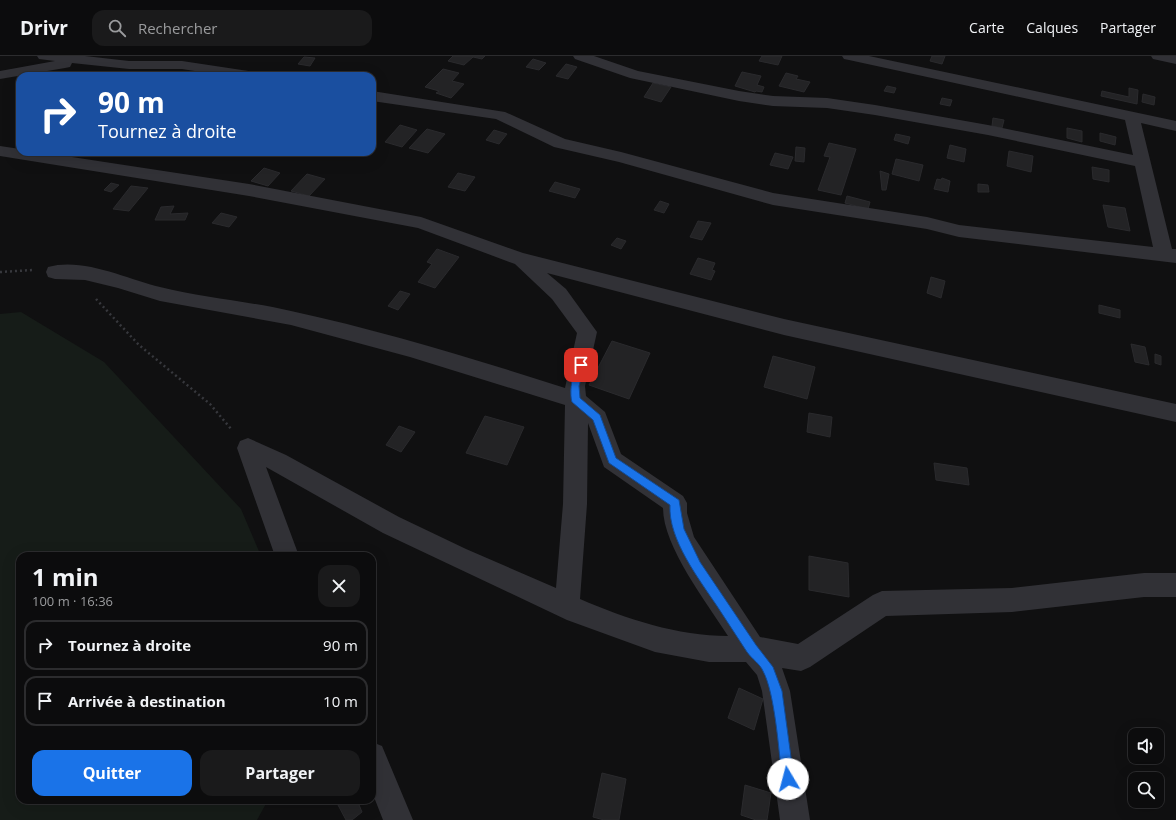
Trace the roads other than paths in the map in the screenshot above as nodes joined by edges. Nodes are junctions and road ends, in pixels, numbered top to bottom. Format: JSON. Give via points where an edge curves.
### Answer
{"nodes":[{"id":1,"x":44,"y":56,"type":"edge"},
{"id":2,"x":147,"y":56,"type":"edge"},
{"id":3,"x":580,"y":56,"type":"edge"},
{"id":4,"x":849,"y":56,"type":"edge"},
{"id":5,"x":1158,"y":56,"type":"edge"},
{"id":6,"x":1176,"y":60,"type":"edge"},
{"id":7,"x":82,"y":61,"type":"junction"},
{"id":8,"x":195,"y":62,"type":"edge"},
{"id":9,"x":129,"y":65,"type":"junction"},
{"id":10,"x":22,"y":72,"type":"edge"},
{"id":11,"x":238,"y":72,"type":"edge"},
{"id":12,"x":16,"y":73,"type":"edge"},
{"id":13,"x":0,"y":76,"type":"edge"},
{"id":14,"x":376,"y":97,"type":"edge"},
{"id":15,"x":1132,"y":118,"type":"junction"},
{"id":16,"x":1176,"y":126,"type":"edge"},
{"id":17,"x":0,"y":151,"type":"edge"},
{"id":18,"x":16,"y":154,"type":"edge"},
{"id":19,"x":32,"y":156,"type":"edge"},
{"id":20,"x":1144,"y":163,"type":"junction"},
{"id":21,"x":1170,"y":255,"type":"edge"},
{"id":22,"x":519,"y":259,"type":"junction"},
{"id":23,"x":54,"y":272,"type":"road end"},
{"id":24,"x":576,"y":400,"type":"junction"},
{"id":25,"x":1176,"y":413,"type":"edge"},
{"id":26,"x":286,"y":552,"type":"edge"},
{"id":27,"x":1176,"y":585,"type":"edge"},
{"id":28,"x":567,"y":607,"type":"junction"},
{"id":29,"x":752,"y":649,"type":"junction"},
{"id":30,"x":376,"y":766,"type":"edge"},
{"id":31,"x":398,"y":820,"type":"edge"},
{"id":32,"x":795,"y":820,"type":"edge"}],
"edges":[{"from":1,"to":7,"type":"street"},
{"from":2,"to":9,"type":"street"},
{"from":3,"to":20,"type":"street","via":[[635,76],[739,96],[827,103],[875,110],[988,130]]},
{"from":4,"to":15,"type":"street"},
{"from":5,"to":6,"type":"street"},
{"from":7,"to":9,"type":"street"},
{"from":7,"to":10,"type":"street"},
{"from":8,"to":9,"type":"street"},
{"from":8,"to":11,"type":"street"},
{"from":12,"to":13,"type":"street"},
{"from":14,"to":21,"type":"street","via":[[500,115],[560,143],[621,157],[772,199],[959,230]]},
{"from":15,"to":16,"type":"street"},
{"from":15,"to":20,"type":"street"},
{"from":17,"to":18,"type":"street"},
{"from":19,"to":22,"type":"street","via":[[249,190],[421,223]]},
{"from":20,"to":21,"type":"street"},
{"from":22,"to":24,"type":"street","via":[[559,294],[587,332],[575,386]]},
{"from":22,"to":25,"type":"street","via":[[784,327]]},
{"from":23,"to":24,"type":"street","via":[[85,273],[160,294],[291,318],[418,351]]},
{"from":24,"to":28,"type":"street","via":[[575,504]]},
{"from":24,"to":29,"type":"street","via":[[597,418],[612,460],[675,503],[675,513],[684,543]]},
{"from":26,"to":28,"type":"street","via":[[248,448],[391,525]]},
{"from":27,"to":29,"type":"street","via":[[1144,585],[1012,600],[882,604],[801,658]]},
{"from":28,"to":29,"type":"street","via":[[656,639],[709,649]]},
{"from":29,"to":32,"type":"street","via":[[768,667],[776,691]]},
{"from":30,"to":31,"type":"street"}]}
